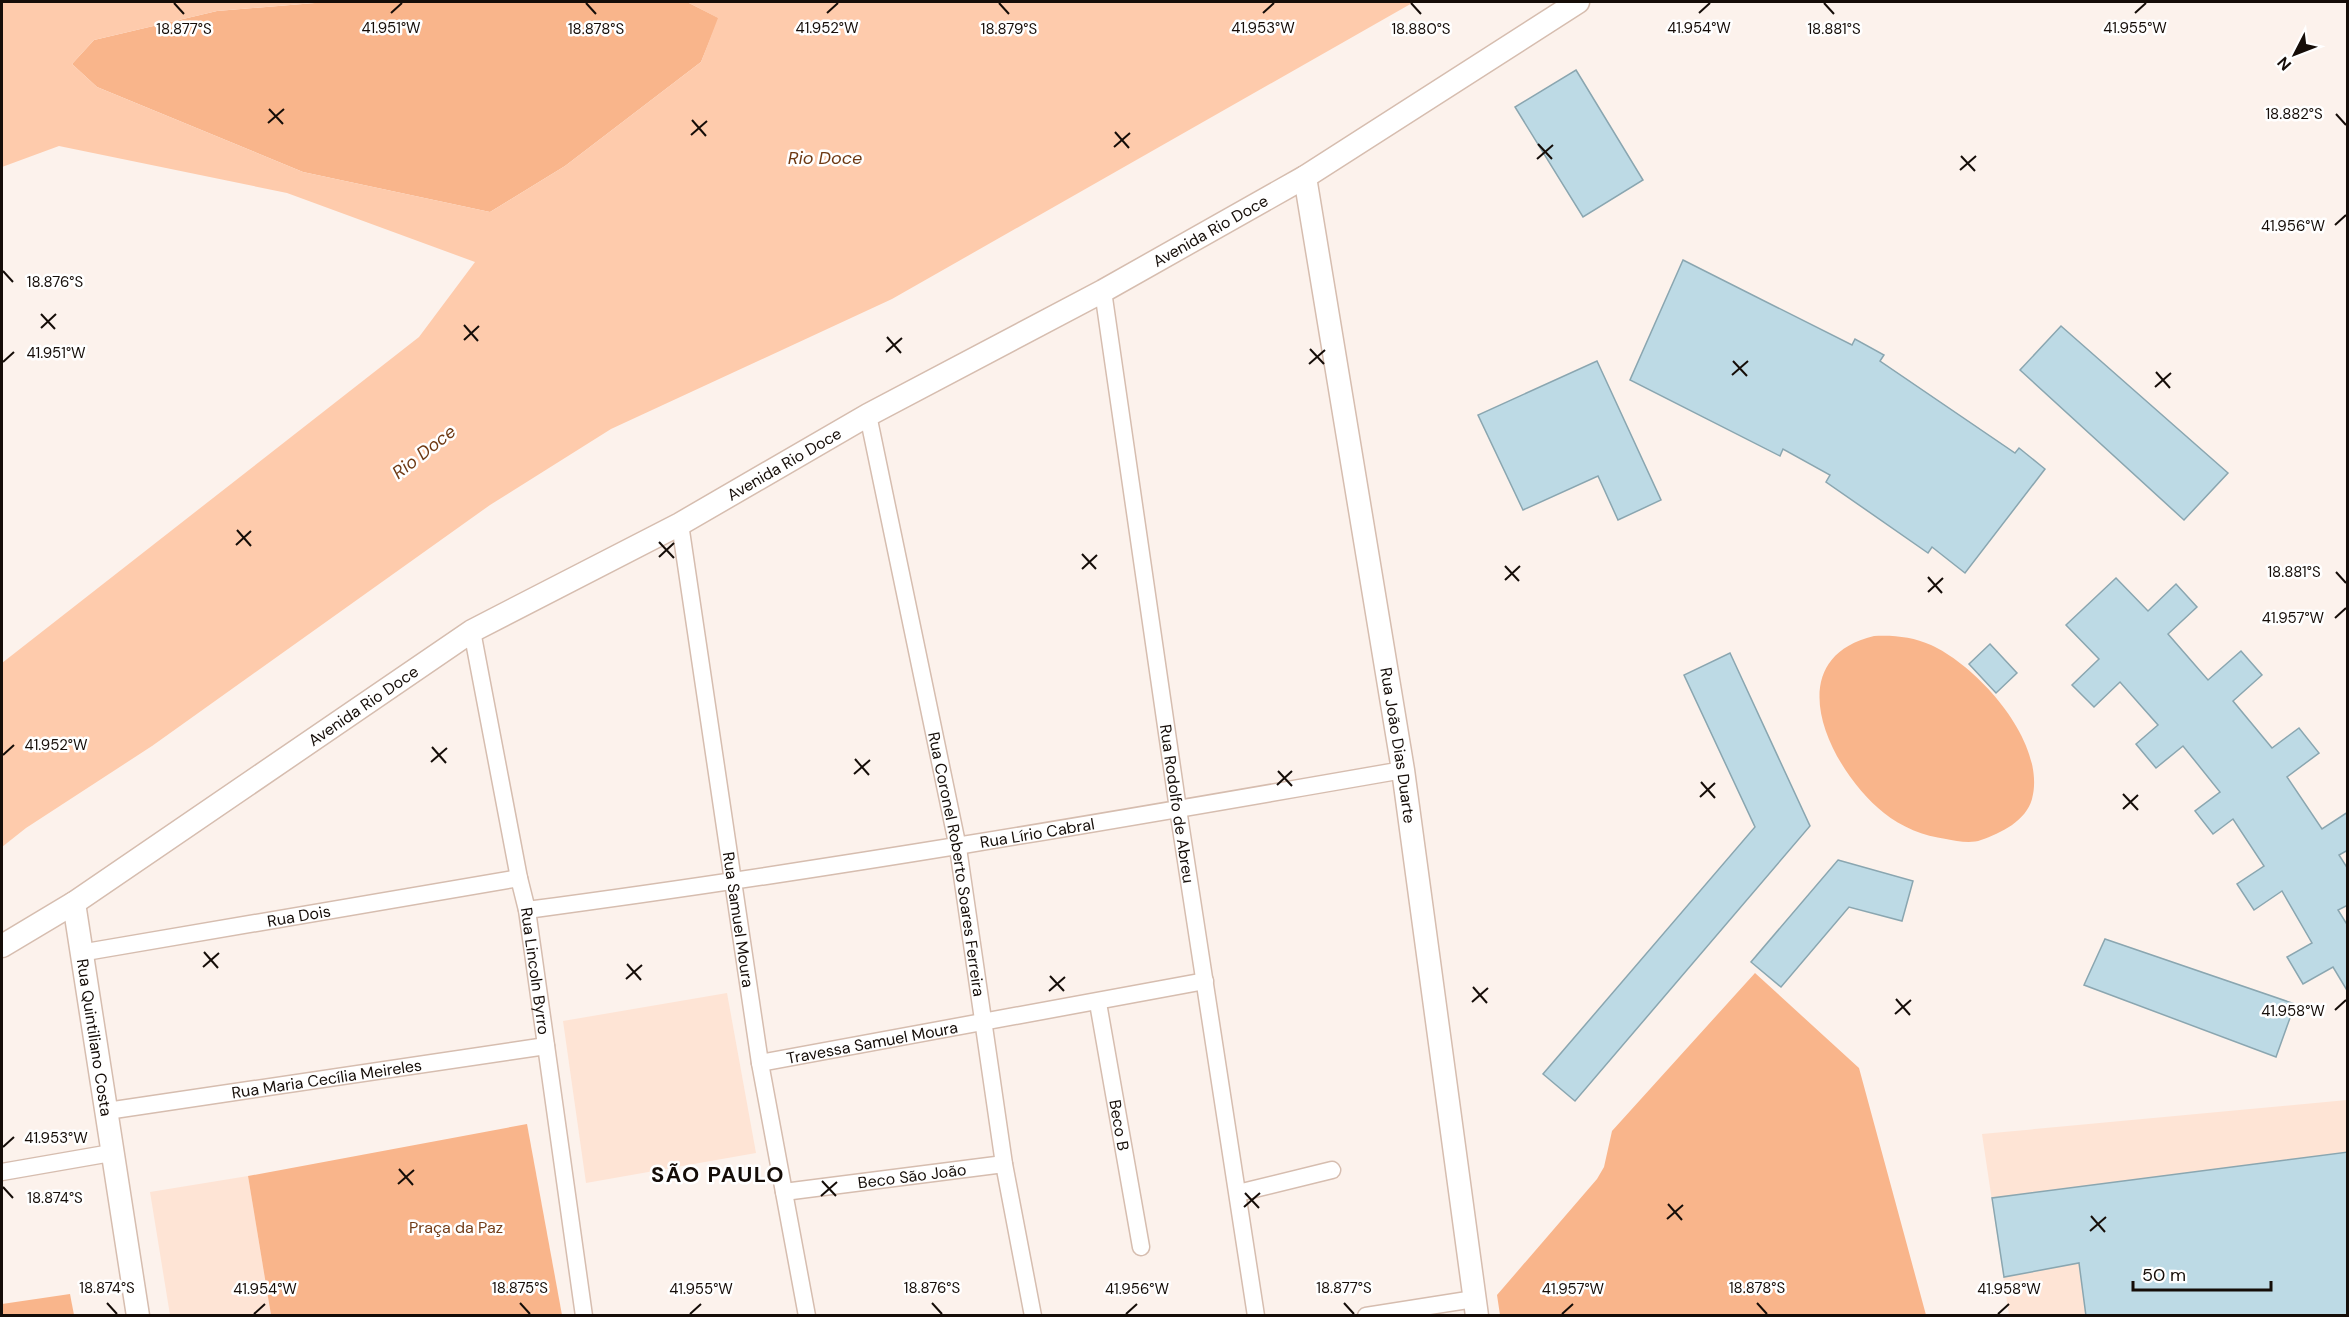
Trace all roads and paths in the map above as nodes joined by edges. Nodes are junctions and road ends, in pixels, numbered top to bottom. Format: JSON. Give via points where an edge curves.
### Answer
{"nodes":[{"id":1,"x":1578,"y":2,"type":"edge"},
{"id":2,"x":1305,"y":177,"type":"junction"},
{"id":3,"x":1103,"y":291,"type":"junction"},
{"id":4,"x":868,"y":415,"type":"junction"},
{"id":5,"x":680,"y":524,"type":"junction"},
{"id":6,"x":472,"y":631,"type":"junction"},
{"id":7,"x":1403,"y":770,"type":"junction"},
{"id":8,"x":1178,"y":809,"type":"junction"},
{"id":9,"x":958,"y":848,"type":"junction"},
{"id":10,"x":519,"y":878,"type":"junction"},
{"id":11,"x":735,"y":882,"type":"junction"},
{"id":12,"x":74,"y":903,"type":"junction"},
{"id":13,"x":527,"y":910,"type":"junction"},
{"id":14,"x":2,"y":946,"type":"edge"},
{"id":15,"x":80,"y":953,"type":"junction"},
{"id":16,"x":1205,"y":981,"type":"junction"},
{"id":17,"x":1098,"y":1003,"type":"junction"},
{"id":18,"x":984,"y":1021,"type":"junction"},
{"id":19,"x":546,"y":1046,"type":"junction"},
{"id":20,"x":760,"y":1064,"type":"junction"},
{"id":21,"x":107,"y":1111,"type":"junction"},
{"id":22,"x":111,"y":1153,"type":"junction"},
{"id":23,"x":1004,"y":1164,"type":"junction"},
{"id":24,"x":1332,"y":1170,"type":"dead end"},
{"id":25,"x":2,"y":1172,"type":"edge"},
{"id":26,"x":784,"y":1192,"type":"junction"},
{"id":27,"x":1238,"y":1193,"type":"junction"},
{"id":28,"x":1141,"y":1247,"type":"dead end"},
{"id":29,"x":1475,"y":1307,"type":"edge"},
{"id":30,"x":138,"y":1316,"type":"edge"},
{"id":31,"x":584,"y":1316,"type":"edge"},
{"id":32,"x":807,"y":1316,"type":"edge"},
{"id":33,"x":1033,"y":1316,"type":"edge"},
{"id":34,"x":1256,"y":1316,"type":"edge"},
{"id":35,"x":1366,"y":1316,"type":"edge"}],
"edges":[{"from":1,"to":2,"type":"street","name":"Avenida Rio Doce"},
{"from":2,"to":3,"type":"street","name":"Avenida Rio Doce"},
{"from":2,"to":7,"type":"street","name":"Rua João Dias Duarte"},
{"from":3,"to":4,"type":"street","name":"Avenida Rio Doce"},
{"from":3,"to":8,"type":"street","name":"Rua Rodolfo de Abreu"},
{"from":4,"to":5,"type":"street","name":"Avenida Rio Doce"},
{"from":4,"to":9,"type":"street","name":"Rua Coronel Roberto Soares Ferreira"},
{"from":5,"to":6,"type":"street","name":"Avenida Rio Doce"},
{"from":5,"to":11,"type":"street","name":"Rua Samuel Moura"},
{"from":6,"to":10,"type":"street","name":"Rua Lincoln Byrro"},
{"from":6,"to":12,"type":"street","name":"Avenida Rio Doce"},
{"from":7,"to":8,"type":"street","name":"Rua Lírio Cabral"},
{"from":7,"to":29,"type":"street","name":"Rua João Dias Duarte"},
{"from":8,"to":9,"type":"street","name":"Rua Lírio Cabral"},
{"from":8,"to":16,"type":"street","name":"Rua Rodolfo de Abreu"},
{"from":9,"to":11,"type":"street","name":"Rua Lírio Cabral"},
{"from":9,"to":18,"type":"street","name":"Rua Coronel Roberto Soares Ferreira"},
{"from":10,"to":13,"type":"street","name":"Rua Lincoln Byrro"},
{"from":10,"to":15,"type":"street","name":"Rua Dois"},
{"from":11,"to":13,"type":"street","name":"Rua Lírio Cabral"},
{"from":11,"to":20,"type":"street","name":"Rua Samuel Moura"},
{"from":12,"to":14,"type":"street","name":"Avenida Rio Doce"},
{"from":12,"to":15,"type":"street","name":"Rua Quintiliano Costa"},
{"from":13,"to":19,"type":"street","name":"Rua Lincoln Byrro"},
{"from":15,"to":21,"type":"street","name":"Rua Quintiliano Costa"},
{"from":16,"to":17,"type":"street","name":"Travessa Samuel Moura"},
{"from":16,"to":27,"type":"street","name":"Rua Rodolfo de Abreu"},
{"from":17,"to":18,"type":"street","name":"Travessa Samuel Moura"},
{"from":17,"to":28,"type":"street","name":"Beco B"},
{"from":18,"to":20,"type":"street","name":"Travessa Samuel Moura"},
{"from":18,"to":23,"type":"street","name":"Rua Coronel Roberto Soares Ferreira"},
{"from":19,"to":21,"type":"street","name":"Rua Maria Cecília Meireles"},
{"from":19,"to":31,"type":"street","name":"Rua Lincoln Byrro"},
{"from":20,"to":26,"type":"street","name":"Rua Samuel Moura"},
{"from":21,"to":22,"type":"street","name":"Rua Quintiliano Costa"},
{"from":22,"to":25,"type":"street"},
{"from":22,"to":30,"type":"street","name":"Rua Quintiliano Costa"},
{"from":23,"to":26,"type":"street","name":"Beco São João"},
{"from":23,"to":33,"type":"street","name":"Rua Coronel Roberto Soares Ferreira"},
{"from":24,"to":27,"type":"street"},
{"from":26,"to":32,"type":"street","name":"Rua Samuel Moura"},
{"from":27,"to":34,"type":"street","name":"Rua Rodolfo de Abreu"},
{"from":29,"to":35,"type":"street"}]}
